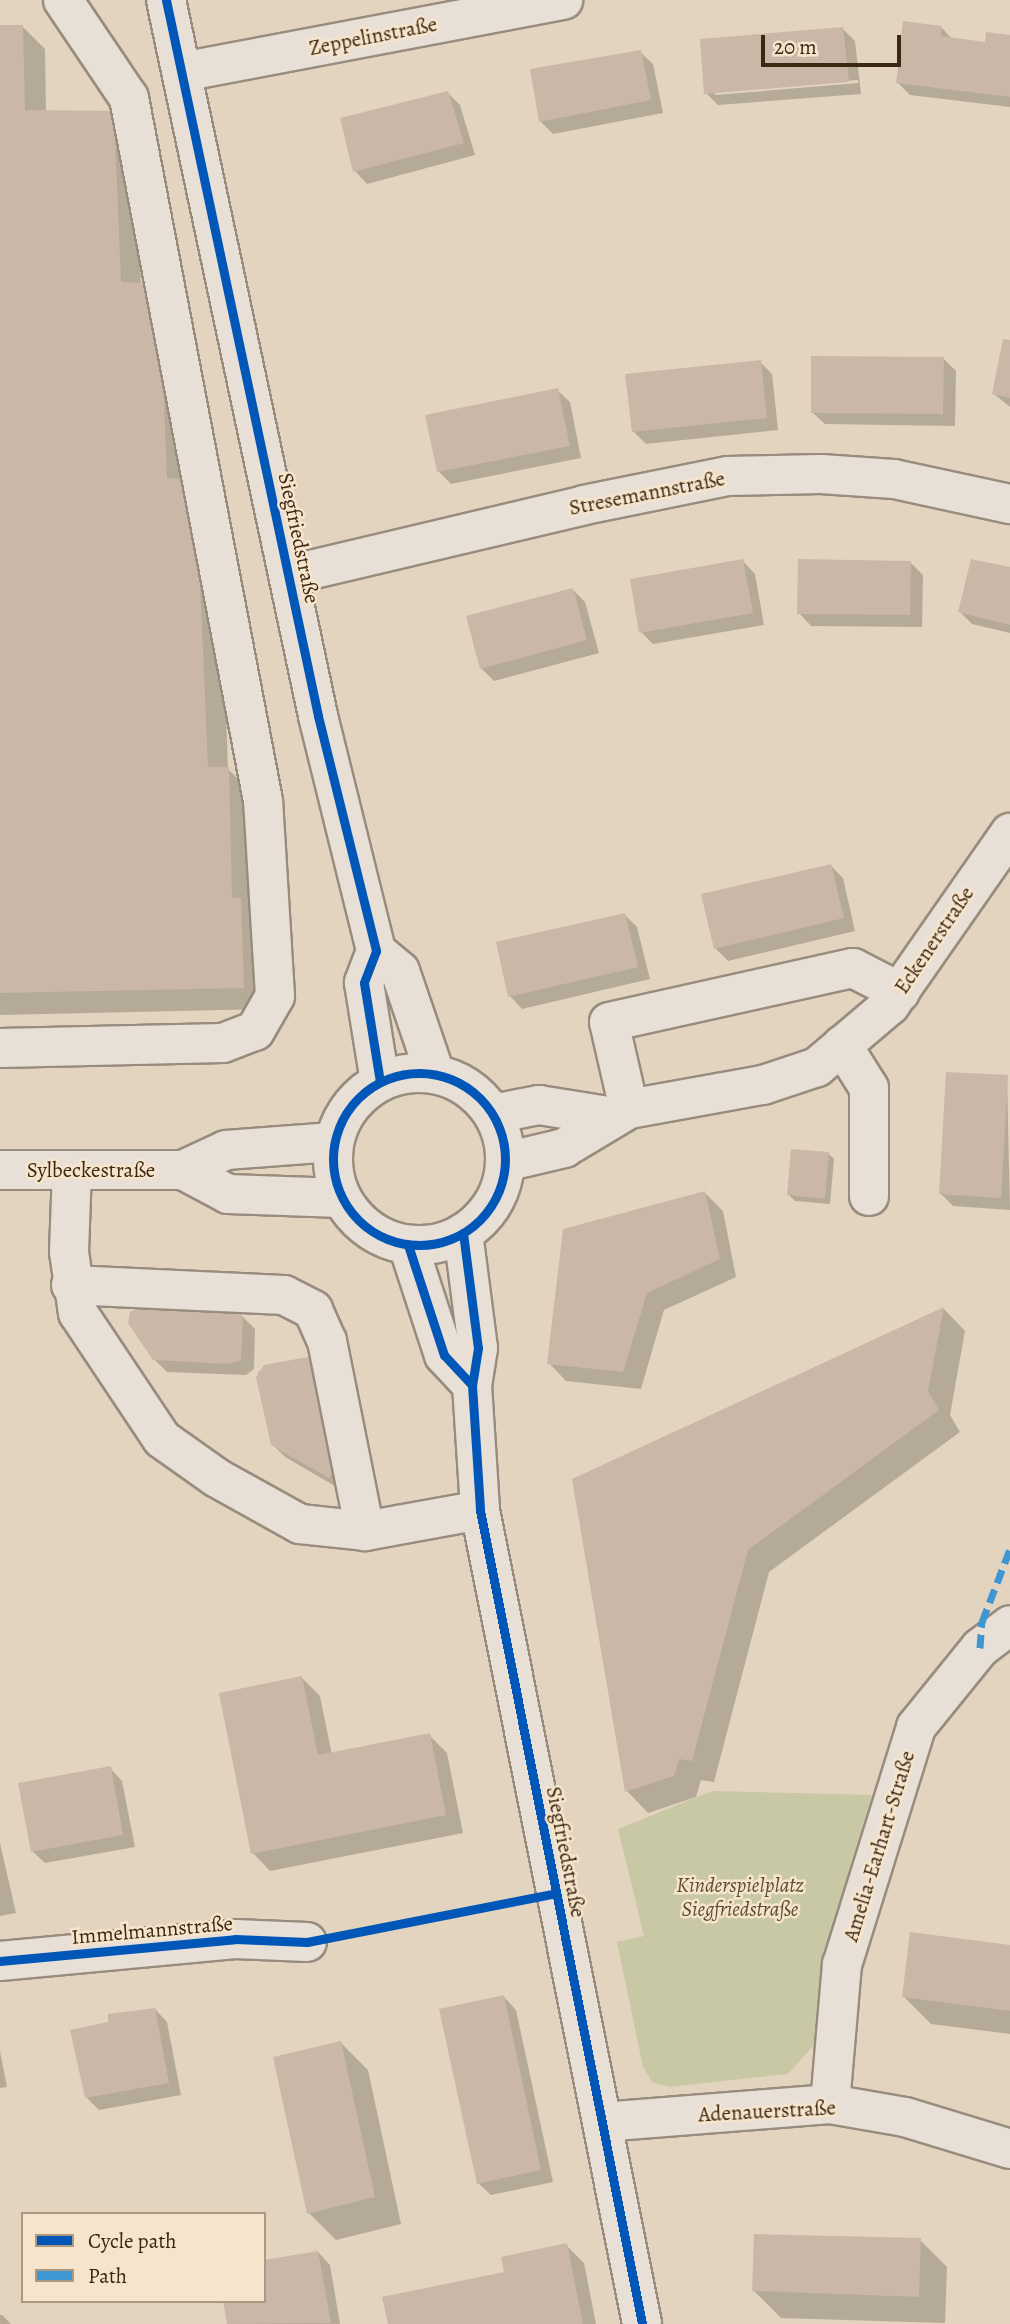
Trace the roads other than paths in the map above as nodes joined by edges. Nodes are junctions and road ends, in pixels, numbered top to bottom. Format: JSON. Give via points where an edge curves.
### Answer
{"nodes":[{"id":1,"x":63,"y":0,"type":"edge"},
{"id":2,"x":166,"y":0,"type":"edge"},
{"id":3,"x":563,"y":0,"type":"edge"},
{"id":4,"x":182,"y":72,"type":"junction"},
{"id":5,"x":1010,"y":504,"type":"edge"},
{"id":6,"x":289,"y":575,"type":"junction"},
{"id":7,"x":1010,"y":833,"type":"edge"},
{"id":8,"x":376,"y":951,"type":"junction"},
{"id":9,"x":901,"y":992,"type":"junction"},
{"id":10,"x":842,"y":1045,"type":"junction"},
{"id":11,"x":0,"y":1048,"type":"edge"},
{"id":12,"x":435,"y":1074,"type":"junction"},
{"id":13,"x":380,"y":1082,"type":"junction"},
{"id":14,"x":621,"y":1113,"type":"junction"},
{"id":15,"x":493,"y":1114,"type":"junction"},
{"id":16,"x":333,"y":1142,"type":"junction"},
{"id":17,"x":505,"y":1162,"type":"junction"},
{"id":18,"x":0,"y":1170,"type":"edge"},
{"id":19,"x":183,"y":1170,"type":"junction"},
{"id":20,"x":72,"y":1171,"type":"junction"},
{"id":21,"x":869,"y":1196,"type":"dead end"},
{"id":22,"x":341,"y":1198,"type":"junction"},
{"id":23,"x":463,"y":1233,"type":"junction"},
{"id":24,"x":408,"y":1245,"type":"junction"},
{"id":25,"x":71,"y":1285,"type":"junction"},
{"id":26,"x":472,"y":1385,"type":"junction"},
{"id":27,"x":480,"y":1510,"type":"junction"},
{"id":28,"x":365,"y":1531,"type":"junction"},
{"id":29,"x":1010,"y":1625,"type":"edge"},
{"id":30,"x":307,"y":1942,"type":"dead end"},
{"id":31,"x":0,"y":1961,"type":"edge"},
{"id":32,"x":830,"y":2104,"type":"junction"},
{"id":33,"x":602,"y":2122,"type":"junction"},
{"id":34,"x":1010,"y":2149,"type":"edge"},
{"id":35,"x":642,"y":2324,"type":"edge"}],
"edges":[{"from":1,"to":11,"type":"street","via":[[129,98],[263,801],[275,996],[255,1031],[223,1043]]},
{"from":2,"to":4,"type":"street","name":"Siegfriedstraße"},
{"from":3,"to":4,"type":"street","name":"Zeppelinstraße"},
{"from":4,"to":6,"type":"street","name":"Siegfriedstraße"},
{"from":5,"to":6,"type":"street","name":"Stresemannstraße","via":[[894,479],[821,474],[728,477],[584,505]]},
{"from":6,"to":8,"type":"street","name":"Siegfriedstraße","via":[[318,716]]},
{"from":7,"to":9,"type":"street","name":"Eckenerstraße"},
{"from":8,"to":12,"type":"street","via":[[400,971]]},
{"from":8,"to":13,"type":"street","via":[[364,983]]},
{"from":9,"to":10,"type":"street","name":"Eckenerstraße"},
{"from":9,"to":14,"type":"street","via":[[853,968],[609,1022]]},
{"from":10,"to":14,"type":"street","name":"Eckenerstraße","via":[[817,1068],[762,1085]]},
{"from":10,"to":21,"type":"street","via":[[869,1088]]},
{"from":12,"to":13,"type":"street","via":[[407,1073]]},
{"from":12,"to":15,"type":"street","via":[[458,1081]]},
{"from":13,"to":16,"type":"street","via":[[358,1097],[342,1118]]},
{"from":14,"to":15,"type":"street","name":"Eckenerstraße","via":[[539,1105]]},
{"from":14,"to":17,"type":"street","name":"Eckenerstraße","via":[[564,1147]]},
{"from":15,"to":17,"type":"street"},
{"from":16,"to":19,"type":"street","name":"Sylbeckestraße","via":[[226,1150]]},
{"from":16,"to":22,"type":"street","via":[[332,1171]]},
{"from":17,"to":23,"type":"street","via":[[500,1190],[485,1215]]},
{"from":18,"to":20,"type":"street","name":"Sylbeckestraße"},
{"from":19,"to":20,"type":"street","name":"Sylbeckestraße"},
{"from":19,"to":22,"type":"street","name":"Sylbeckestraße","via":[[228,1194]]},
{"from":20,"to":25,"type":"street"},
{"from":22,"to":24,"type":"street","via":[[358,1221],[381,1237]]},
{"from":23,"to":24,"type":"street","via":[[437,1244]]},
{"from":23,"to":26,"type":"street","name":"Siegfriedstraße","via":[[478,1348]]},
{"from":24,"to":26,"type":"street","via":[[444,1356]]},
{"from":25,"to":28,"type":"street","via":[[78,1313],[162,1439],[217,1478],[300,1524]]},
{"from":25,"to":28,"type":"street","via":[[284,1294],[313,1310],[327,1341]]},
{"from":26,"to":27,"type":"street","name":"Siegfriedstraße"},
{"from":27,"to":28,"type":"street"},
{"from":27,"to":33,"type":"street","name":"Siegfriedstraße"},
{"from":29,"to":32,"type":"street","name":"Amelia-Earhart-Straße","via":[[980,1648],[916,1727],[842,1965]]},
{"from":30,"to":31,"type":"street","name":"Immelmannstraße","via":[[237,1952],[173,1948]]},
{"from":32,"to":33,"type":"street","name":"Adenauerstraße"},
{"from":32,"to":34,"type":"street","name":"Adenauerstraße","via":[[905,2117]]},
{"from":33,"to":35,"type":"street","name":"Siegfriedstraße"}]}
